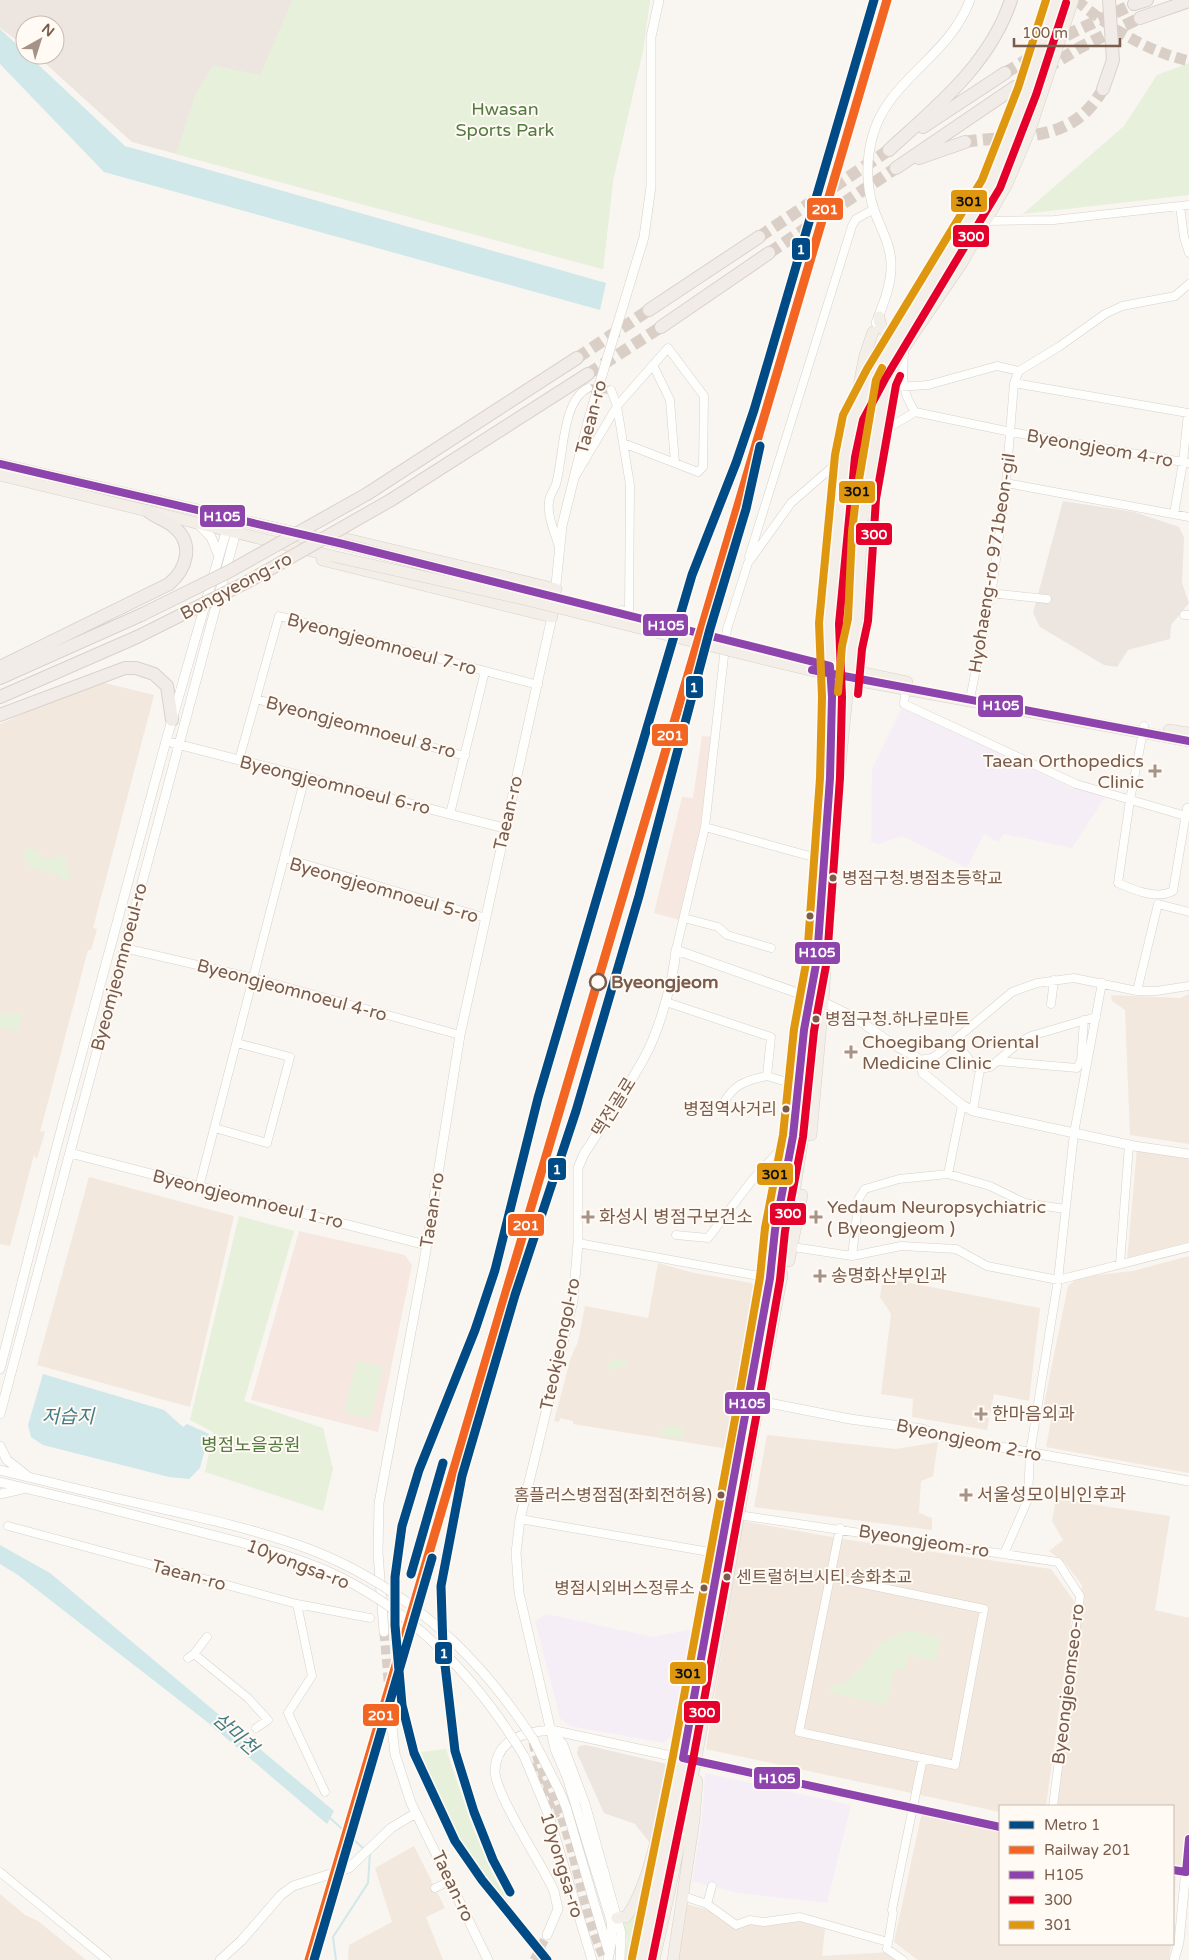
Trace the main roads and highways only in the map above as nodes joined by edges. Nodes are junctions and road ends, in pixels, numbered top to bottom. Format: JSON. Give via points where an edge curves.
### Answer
{"nodes":[{"id":1,"x":1011,"y":0,"type":"edge"},
{"id":2,"x":1057,"y":0,"type":"edge"},
{"id":3,"x":1073,"y":0,"type":"edge"},
{"id":4,"x":1109,"y":0,"type":"edge"},
{"id":5,"x":1189,"y":1,"type":"edge"},
{"id":6,"x":1140,"y":18,"type":"tunnel mouth"},
{"id":7,"x":1005,"y":73,"type":"tunnel mouth"},
{"id":8,"x":1015,"y":87,"type":"tunnel mouth"},
{"id":9,"x":1103,"y":89,"type":"tunnel mouth"},
{"id":10,"x":965,"y":142,"type":"tunnel mouth"},
{"id":11,"x":759,"y":237,"type":"tunnel mouth"},
{"id":12,"x":769,"y":253,"type":"tunnel mouth"},
{"id":13,"x":649,"y":310,"type":"tunnel mouth"},
{"id":14,"x":879,"y":317,"type":"road end"},
{"id":15,"x":661,"y":327,"type":"tunnel mouth"},
{"id":16,"x":873,"y":332,"type":"road end"},
{"id":17,"x":900,"y":334,"type":"junction"},
{"id":18,"x":577,"y":358,"type":"tunnel mouth"},
{"id":19,"x":588,"y":374,"type":"tunnel mouth"},
{"id":20,"x":884,"y":386,"type":"junction"},
{"id":21,"x":864,"y":397,"type":"junction"},
{"id":22,"x":854,"y":417,"type":"junction"},
{"id":23,"x":0,"y":464,"type":"edge"},
{"id":24,"x":0,"y":475,"type":"edge"},
{"id":25,"x":148,"y":511,"type":"junction"},
{"id":26,"x":277,"y":529,"type":"junction"},
{"id":27,"x":284,"y":544,"type":"junction"},
{"id":28,"x":555,"y":592,"type":"road end"},
{"id":29,"x":552,"y":616,"type":"road end"},
{"id":30,"x":785,"y":660,"type":"junction"},
{"id":31,"x":0,"y":667,"type":"edge"},
{"id":32,"x":830,"y":670,"type":"junction"},
{"id":33,"x":849,"y":674,"type":"junction"},
{"id":34,"x":0,"y":678,"type":"edge"},
{"id":35,"x":906,"y":685,"type":"junction"},
{"id":36,"x":0,"y":697,"type":"edge"},
{"id":37,"x":0,"y":715,"type":"edge"},
{"id":38,"x":172,"y":720,"type":"road end"},
{"id":39,"x":1144,"y":729,"type":"junction"},
{"id":40,"x":1189,"y":733,"type":"edge"},
{"id":41,"x":1189,"y":742,"type":"edge"},
{"id":42,"x":811,"y":1031,"type":"junction"},
{"id":43,"x":772,"y":1266,"type":"junction"},
{"id":44,"x":782,"y":1276,"type":"junction"},
{"id":45,"x":753,"y":1400,"type":"junction"},
{"id":46,"x":689,"y":1760,"type":"junction"},
{"id":47,"x":617,"y":1918,"type":"road end"},
{"id":48,"x":642,"y":1960,"type":"edge"},
{"id":49,"x":654,"y":1960,"type":"edge"},
{"id":50,"x":673,"y":1960,"type":"edge"}],
"edges":[{"from":1,"to":7,"type":"highway","via":[[990,47],[974,68],[888,150]]},
{"from":2,"to":17,"type":"main road","via":[[991,184]]},
{"from":3,"to":20,"type":"main road","via":[[1030,130],[1007,184],[904,348]]},
{"from":4,"to":9,"type":"highway","via":[[1113,60]]},
{"from":5,"to":6,"type":"highway"},
{"from":8,"to":10,"type":"highway","via":[[896,168]]},
{"from":11,"to":13,"type":"highway"},
{"from":12,"to":15,"type":"highway"},
{"from":14,"to":17,"type":"main road","via":[[880,328],[886,333],[892,337]]},
{"from":16,"to":22,"type":"main road","via":[[856,393]]},
{"from":17,"to":21,"type":"main road"},
{"from":18,"to":34,"type":"highway","name":"Bongyeong-ro","bridge":true,"via":[[367,494],[247,562],[141,615]]},
{"from":19,"to":36,"type":"highway","name":"Bongyeong-ro","bridge":true,"via":[[391,500],[249,581],[137,637]]},
{"from":20,"to":21,"type":"main road","via":[[871,417],[864,446],[842,630],[852,462]]},
{"from":20,"to":33,"type":"main road","via":[[862,532],[858,620]]},
{"from":21,"to":22,"type":"main road"},
{"from":22,"to":32,"type":"main road","via":[[845,456],[829,624]]},
{"from":23,"to":26,"type":"main road"},
{"from":24,"to":25,"type":"main road"},
{"from":25,"to":27,"type":"main road"},
{"from":25,"to":31,"type":"highway","via":[[176,528],[184,540],[186,559],[176,578]]},
{"from":26,"to":28,"type":"main road","via":[[294,528],[350,539]]},
{"from":26,"to":30,"type":"main road","bridge":true},
{"from":27,"to":29,"type":"main road","via":[[297,553],[321,560]]},
{"from":27,"to":30,"type":"main road","bridge":true},
{"from":30,"to":32,"type":"main road"},
{"from":32,"to":33,"type":"main road"},
{"from":32,"to":42,"type":"main road","via":[[830,778]]},
{"from":33,"to":35,"type":"main road"},
{"from":33,"to":42,"type":"main road","via":[[834,825],[823,1002]]},
{"from":35,"to":39,"type":"main road"},
{"from":35,"to":39,"type":"main road","via":[[971,694]]},
{"from":37,"to":38,"type":"highway","via":[[115,671],[136,668],[154,674],[167,686]]},
{"from":39,"to":40,"type":"main road"},
{"from":39,"to":41,"type":"main road"},
{"from":42,"to":43,"type":"main road","via":[[794,1150]]},
{"from":42,"to":43,"type":"main road","via":[[775,1230]]},
{"from":42,"to":44,"type":"main road","via":[[802,1151]]},
{"from":42,"to":44,"type":"main road","via":[[811,1138],[793,1247]]},
{"from":43,"to":45,"type":"main road"},
{"from":44,"to":45,"type":"main road"},
{"from":45,"to":46,"type":"main road","via":[[721,1554]]},
{"from":45,"to":46,"type":"main road","via":[[738,1515]]},
{"from":46,"to":47,"type":"main road","via":[[672,1769],[644,1883],[626,1917]]},
{"from":46,"to":48,"type":"main road"},
{"from":46,"to":49,"type":"main road"},
{"from":46,"to":50,"type":"main road","via":[[697,1773],[694,1820]]}]}
